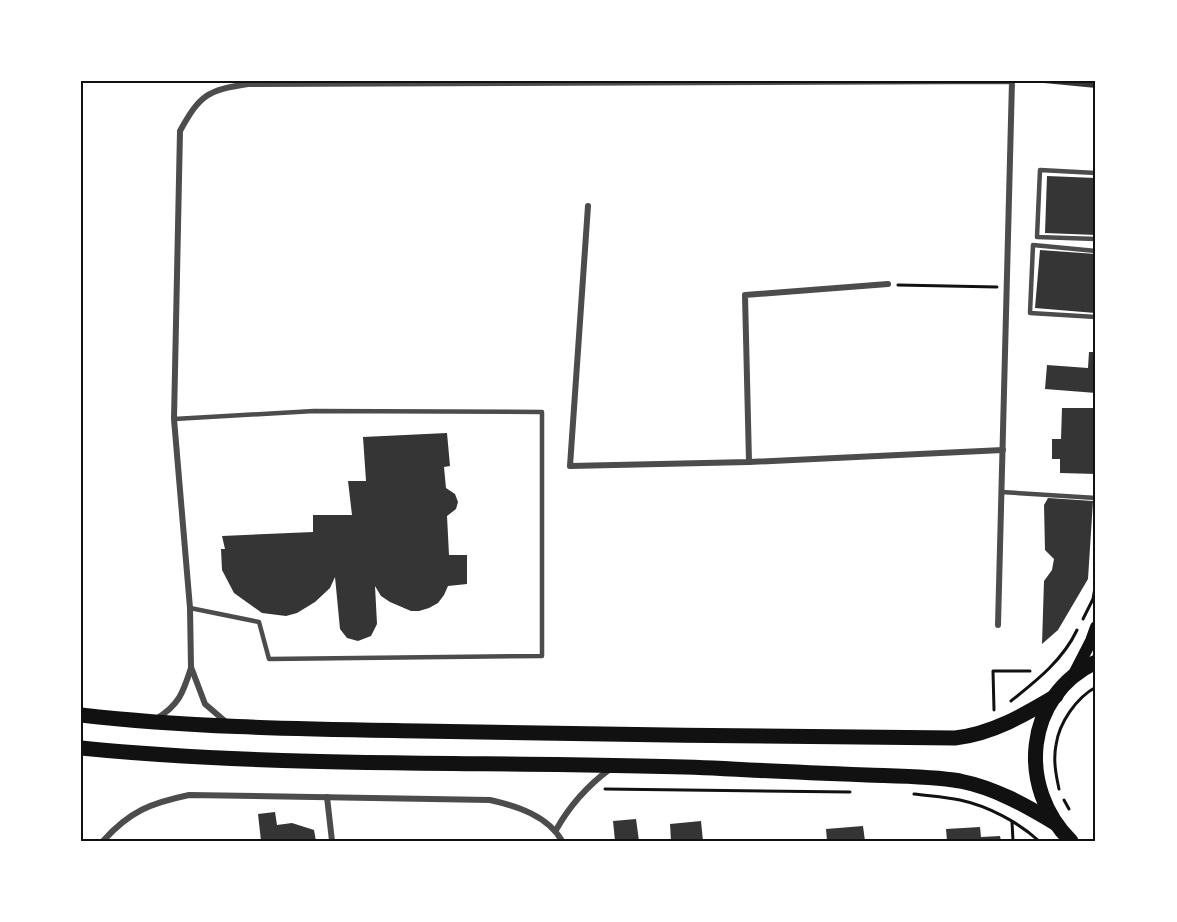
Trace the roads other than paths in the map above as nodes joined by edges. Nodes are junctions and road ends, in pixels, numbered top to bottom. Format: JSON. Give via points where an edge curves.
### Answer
{"nodes":[{"id":1,"x":1012,"y":81,"type":"edge"},
{"id":2,"x":1096,"y":173,"type":"edge"},
{"id":3,"x":588,"y":206,"type":"dead end"},
{"id":4,"x":1096,"y":239,"type":"edge"},
{"id":5,"x":1096,"y":251,"type":"edge"},
{"id":6,"x":888,"y":284,"type":"road end"},
{"id":7,"x":1096,"y":317,"type":"edge"},
{"id":8,"x":174,"y":419,"type":"junction"},
{"id":9,"x":1003,"y":450,"type":"junction"},
{"id":10,"x":748,"y":462,"type":"junction"},
{"id":11,"x":1001,"y":492,"type":"junction"},
{"id":12,"x":1096,"y":498,"type":"edge"},
{"id":13,"x":190,"y":608,"type":"junction"},
{"id":14,"x":998,"y":625,"type":"dead end"},
{"id":15,"x":1096,"y":627,"type":"edge"},
{"id":16,"x":1096,"y":662,"type":"edge"},
{"id":17,"x":191,"y":667,"type":"junction"},
{"id":18,"x":1073,"y":678,"type":"junction"},
{"id":19,"x":1056,"y":696,"type":"junction"},
{"id":20,"x":81,"y":715,"type":"edge"},
{"id":21,"x":150,"y":723,"type":"junction"},
{"id":22,"x":234,"y":727,"type":"junction"},
{"id":23,"x":81,"y":748,"type":"edge"},
{"id":24,"x":616,"y":765,"type":"junction"},
{"id":25,"x":327,"y":797,"type":"junction"},
{"id":26,"x":1055,"y":823,"type":"junction"},
{"id":27,"x":556,"y":830,"type":"junction"},
{"id":28,"x":103,"y":841,"type":"edge"},
{"id":29,"x":332,"y":841,"type":"edge"},
{"id":30,"x":562,"y":841,"type":"edge"},
{"id":31,"x":1071,"y":841,"type":"edge"}],
"edges":[{"from":1,"to":8,"type":"street","via":[[248,84],[211,92],[192,109],[180,131]]},
{"from":1,"to":9,"type":"street"},
{"from":2,"to":4,"type":"lane","via":[[1040,170],[1038,237]]},
{"from":3,"to":10,"type":"street","via":[[570,465]]},
{"from":5,"to":7,"type":"lane","via":[[1033,245],[1030,313]]},
{"from":6,"to":10,"type":"street","via":[[745,295]]},
{"from":8,"to":13,"type":"street"},
{"from":8,"to":13,"type":"lane","via":[[314,411],[542,412],[542,656],[269,659],[259,622]]},
{"from":9,"to":10,"type":"street"},
{"from":9,"to":11,"type":"street"},
{"from":11,"to":12,"type":"lane"},
{"from":11,"to":14,"type":"street"},
{"from":13,"to":17,"type":"street"},
{"from":15,"to":18,"type":"main road"},
{"from":16,"to":18,"type":"main road"},
{"from":17,"to":21,"type":"street","via":[[178,702]]},
{"from":17,"to":22,"type":"street","via":[[205,704]]},
{"from":18,"to":19,"type":"main road"},
{"from":19,"to":22,"type":"main road","via":[[994,729],[955,738]]},
{"from":19,"to":26,"type":"main road","via":[[1038,733],[1035,766],[1041,797]]},
{"from":20,"to":21,"type":"main road"},
{"from":21,"to":22,"type":"main road"},
{"from":23,"to":24,"type":"main road","via":[[275,760]]},
{"from":24,"to":26,"type":"main road","via":[[959,781],[1015,800]]},
{"from":24,"to":27,"type":"street","via":[[586,788]]},
{"from":25,"to":27,"type":"street","via":[[490,800],[511,804]]},
{"from":25,"to":28,"type":"street","via":[[189,795],[156,802],[115,828]]},
{"from":25,"to":29,"type":"street"},
{"from":26,"to":31,"type":"main road"},
{"from":27,"to":30,"type":"street"}]}
